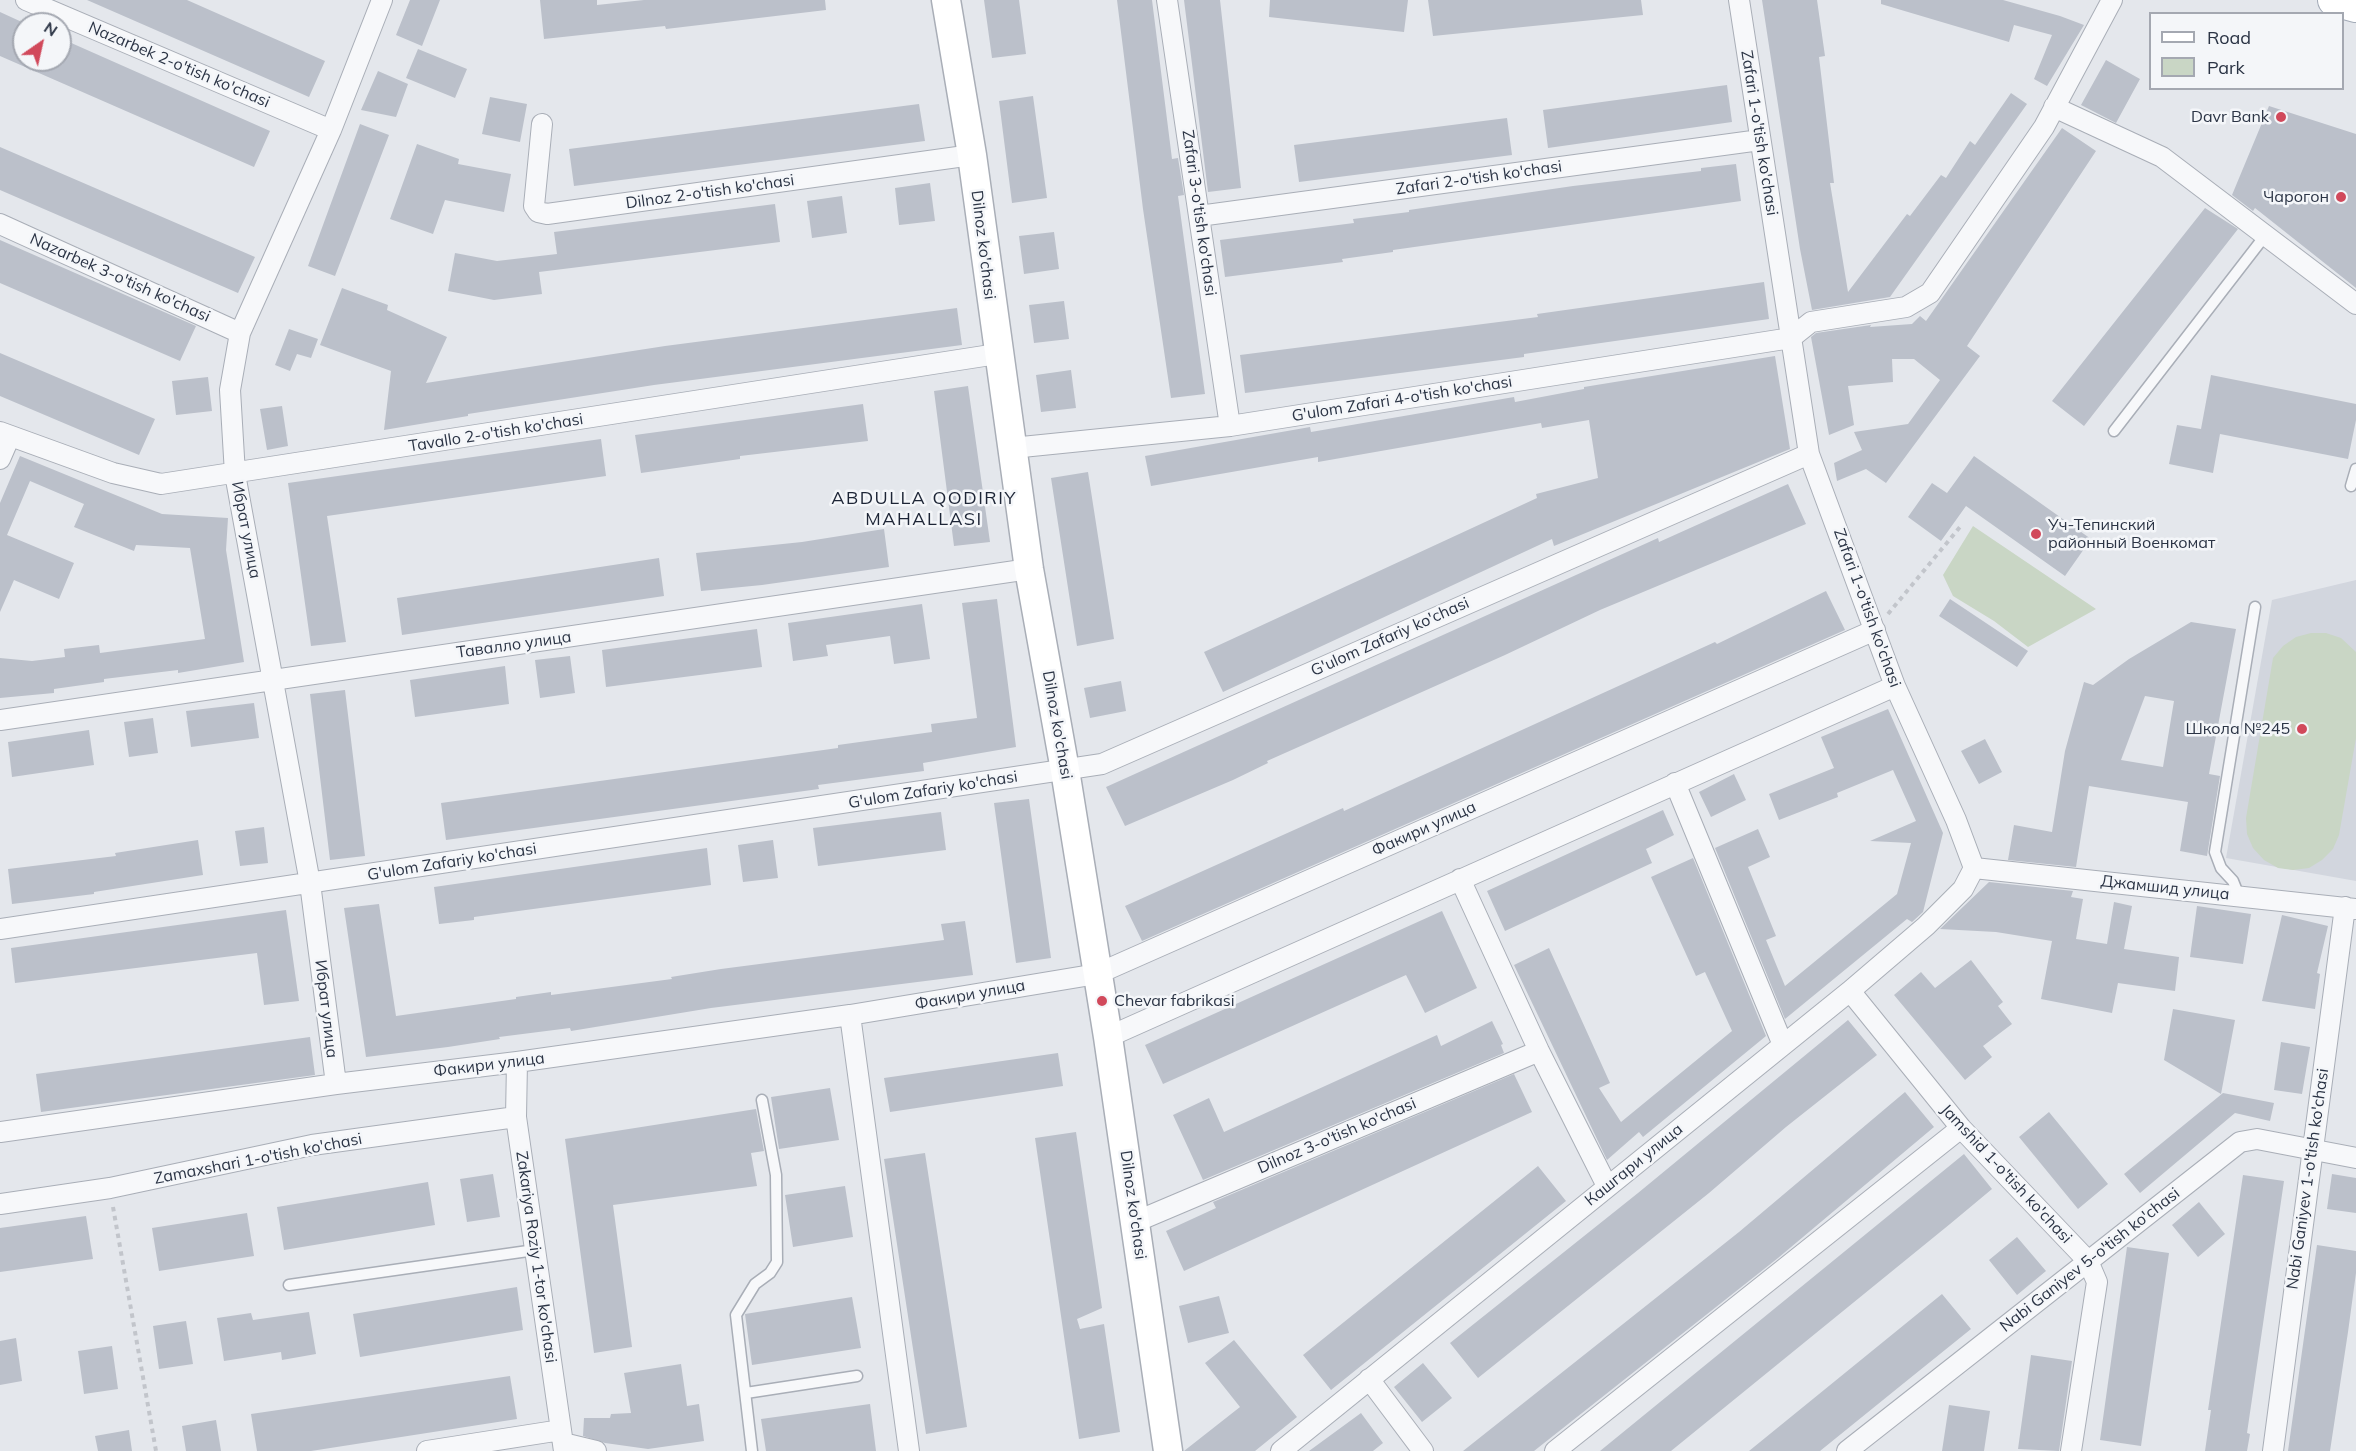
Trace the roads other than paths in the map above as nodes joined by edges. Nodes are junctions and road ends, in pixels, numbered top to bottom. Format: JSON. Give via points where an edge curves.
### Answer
{"nodes":[{"id":1,"x":26,"y":0,"type":"edge"},
{"id":2,"x":382,"y":0,"type":"edge"},
{"id":3,"x":946,"y":0,"type":"edge"},
{"id":4,"x":1167,"y":0,"type":"edge"},
{"id":5,"x":1739,"y":0,"type":"edge"},
{"id":6,"x":2112,"y":0,"type":"edge"},
{"id":7,"x":2334,"y":0,"type":"edge"},
{"id":8,"x":2356,"y":6,"type":"edge"},
{"id":9,"x":2054,"y":107,"type":"junction"},
{"id":10,"x":542,"y":124,"type":"dead end"},
{"id":11,"x":332,"y":130,"type":"junction"},
{"id":12,"x":1760,"y":140,"type":"junction"},
{"id":13,"x":972,"y":155,"type":"junction"},
{"id":14,"x":1199,"y":216,"type":"junction"},
{"id":15,"x":0,"y":224,"type":"edge"},
{"id":16,"x":2264,"y":237,"type":"junction"},
{"id":17,"x":2356,"y":304,"type":"edge"},
{"id":18,"x":240,"y":333,"type":"junction"},
{"id":19,"x":1791,"y":338,"type":"junction"},
{"id":20,"x":997,"y":354,"type":"junction"},
{"id":21,"x":1230,"y":426,"type":"junction"},
{"id":22,"x":2114,"y":431,"type":"dead end"},
{"id":23,"x":5,"y":434,"type":"edge"},
{"id":24,"x":1012,"y":448,"type":"junction"},
{"id":25,"x":1809,"y":454,"type":"junction"},
{"id":26,"x":0,"y":459,"type":"edge"},
{"id":27,"x":2356,"y":469,"type":"edge"},
{"id":28,"x":235,"y":474,"type":"junction"},
{"id":29,"x":2351,"y":486,"type":"dead end"},
{"id":30,"x":1029,"y":569,"type":"junction"},
{"id":31,"x":2255,"y":607,"type":"dead end"},
{"id":32,"x":1875,"y":630,"type":"junction"},
{"id":33,"x":274,"y":681,"type":"junction"},
{"id":34,"x":1895,"y":686,"type":"junction"},
{"id":35,"x":0,"y":720,"type":"edge"},
{"id":36,"x":1065,"y":770,"type":"junction"},
{"id":37,"x":1675,"y":783,"type":"junction"},
{"id":38,"x":1974,"y":868,"type":"junction"},
{"id":39,"x":1460,"y":879,"type":"junction"},
{"id":40,"x":310,"y":883,"type":"junction"},
{"id":41,"x":2238,"y":896,"type":"junction"},
{"id":42,"x":2350,"y":908,"type":"edge"},
{"id":43,"x":0,"y":929,"type":"edge"},
{"id":44,"x":1097,"y":974,"type":"junction"},
{"id":45,"x":1850,"y":991,"type":"junction"},
{"id":46,"x":850,"y":1015,"type":"junction"},
{"id":47,"x":1108,"y":1037,"type":"junction"},
{"id":48,"x":1783,"y":1045,"type":"junction"},
{"id":49,"x":1539,"y":1051,"type":"junction"},
{"id":50,"x":518,"y":1062,"type":"junction"},
{"id":51,"x":336,"y":1084,"type":"junction"},
{"id":52,"x":762,"y":1100,"type":"dead end"},
{"id":53,"x":516,"y":1117,"type":"junction"},
{"id":54,"x":1960,"y":1128,"type":"junction"},
{"id":55,"x":0,"y":1132,"type":"edge"},
{"id":56,"x":2312,"y":1151,"type":"junction"},
{"id":57,"x":2356,"y":1158,"type":"edge"},
{"id":58,"x":1607,"y":1186,"type":"junction"},
{"id":59,"x":0,"y":1204,"type":"edge"},
{"id":60,"x":1135,"y":1222,"type":"junction"},
{"id":61,"x":535,"y":1250,"type":"junction"},
{"id":62,"x":2088,"y":1261,"type":"junction"},
{"id":63,"x":288,"y":1285,"type":"dead end"},
{"id":64,"x":857,"y":1376,"type":"dead end"},
{"id":65,"x":1369,"y":1379,"type":"junction"},
{"id":66,"x":746,"y":1393,"type":"junction"},
{"id":67,"x":562,"y":1442,"type":"edge"},
{"id":68,"x":427,"y":1451,"type":"edge"},
{"id":69,"x":596,"y":1451,"type":"edge"},
{"id":70,"x":752,"y":1451,"type":"edge"},
{"id":71,"x":909,"y":1451,"type":"edge"},
{"id":72,"x":1167,"y":1451,"type":"edge"},
{"id":73,"x":1281,"y":1451,"type":"edge"},
{"id":74,"x":1423,"y":1451,"type":"edge"},
{"id":75,"x":1555,"y":1451,"type":"edge"},
{"id":76,"x":1847,"y":1451,"type":"edge"},
{"id":77,"x":2071,"y":1451,"type":"edge"},
{"id":78,"x":2273,"y":1451,"type":"edge"}],
"edges":[{"from":1,"to":11,"type":"street","name":"Nazarbek 2-o'tish ko'chasi"},
{"from":2,"to":11,"type":"street","name":"Ибрат улица"},
{"from":3,"to":13,"type":"street","name":"Dilnoz ko'chasi"},
{"from":4,"to":14,"type":"street","name":"Zafari 3-o'tish ko'chasi"},
{"from":5,"to":12,"type":"street","name":"Zafari 1-o'tish ko'chasi"},
{"from":6,"to":9,"type":"street"},
{"from":7,"to":8,"type":"main road"},
{"from":9,"to":16,"type":"street","via":[[2162,157]]},
{"from":9,"to":19,"type":"street","via":[[1930,293],[1906,307],[1811,322]]},
{"from":10,"to":13,"type":"street","name":"Dilnoz 2-o'tish ko'chasi","via":[[534,206],[538,212],[548,214]]},
{"from":11,"to":18,"type":"street","name":"Ибрат улица"},
{"from":12,"to":14,"type":"street","name":"Zafari 2-o'tish ko'chasi"},
{"from":12,"to":19,"type":"street","name":"Zafari 1-o'tish ko'chasi"},
{"from":13,"to":20,"type":"street","name":"Dilnoz ko'chasi"},
{"from":14,"to":21,"type":"street","name":"Zafari 3-o'tish ko'chasi"},
{"from":15,"to":18,"type":"street","name":"Nazarbek 3-o'tish ko'chasi"},
{"from":16,"to":17,"type":"street"},
{"from":16,"to":22,"type":"lane"},
{"from":18,"to":28,"type":"street","name":"Ибрат улица","via":[[230,390]]},
{"from":19,"to":21,"type":"street","name":"G'ulom Zafari 4-o'tish ko'chasi"},
{"from":19,"to":25,"type":"street","name":"Zafari 1-o'tish ko'chasi"},
{"from":20,"to":24,"type":"street","name":"Dilnoz ko'chasi"},
{"from":20,"to":28,"type":"street","name":"Tavallo 2-o'tish ko'chasi"},
{"from":21,"to":24,"type":"street","name":"G'ulom Zafari 4-o'tish ko'chasi"},
{"from":23,"to":26,"type":"street"},
{"from":23,"to":28,"type":"street","name":"Tavallo 2-o'tish ko'chasi","via":[[113,473],[161,484]]},
{"from":24,"to":30,"type":"street","name":"Dilnoz ko'chasi"},
{"from":25,"to":32,"type":"street","name":"Zafari 1-o'tish ko'chasi"},
{"from":25,"to":36,"type":"street","name":"G'ulom Zafariy ko'chasi","via":[[1102,764]]},
{"from":27,"to":29,"type":"lane"},
{"from":28,"to":33,"type":"street","name":"Ибрат улица"},
{"from":30,"to":33,"type":"street","name":"Тавалло улица"},
{"from":30,"to":36,"type":"street","name":"Dilnoz ko'chasi"},
{"from":31,"to":41,"type":"lane","via":[[2215,852]]},
{"from":32,"to":34,"type":"street","name":"Zafari 1-o'tish ko'chasi"},
{"from":32,"to":44,"type":"street","name":"Факири улица"},
{"from":33,"to":35,"type":"street","name":"Тавалло улица"},
{"from":33,"to":40,"type":"street","name":"Ибрат улица"},
{"from":34,"to":37,"type":"street"},
{"from":34,"to":38,"type":"street","name":"Zafari 1-o'tish ko'chasi"},
{"from":36,"to":40,"type":"street","name":"G'ulom Zafariy ko'chasi"},
{"from":36,"to":44,"type":"street","name":"Dilnoz ko'chasi"},
{"from":37,"to":39,"type":"street"},
{"from":37,"to":48,"type":"street"},
{"from":38,"to":41,"type":"street","name":"Джамшид улица"},
{"from":38,"to":45,"type":"street","name":"Кашгари улица","via":[[1962,889],[1926,926]]},
{"from":39,"to":47,"type":"street"},
{"from":39,"to":49,"type":"street"},
{"from":40,"to":43,"type":"street","name":"G'ulom Zafariy ko'chasi"},
{"from":40,"to":51,"type":"street","name":"Ибрат улица"},
{"from":41,"to":42,"type":"street","name":"Джамшид улица"},
{"from":42,"to":56,"type":"street","name":"Nabi Ganiyev 1-o'tish ko'chasi"},
{"from":44,"to":46,"type":"street","name":"Факири улица"},
{"from":44,"to":47,"type":"street","name":"Dilnoz ko'chasi"},
{"from":45,"to":48,"type":"street","name":"Кашгари улица"},
{"from":45,"to":54,"type":"street","name":"Jamshid 1-o'tish ko'chasi"},
{"from":46,"to":50,"type":"street","name":"Факири улица"},
{"from":46,"to":71,"type":"street"},
{"from":47,"to":60,"type":"street","name":"Dilnoz ko'chasi"},
{"from":48,"to":58,"type":"street","name":"Кашгари улица"},
{"from":49,"to":58,"type":"street"},
{"from":49,"to":60,"type":"street","name":"Dilnoz 3-o'tish ko'chasi"},
{"from":50,"to":51,"type":"street","name":"Факири улица"},
{"from":50,"to":53,"type":"street","name":"Zakariya Roziy 1-tor ko'chasi"},
{"from":51,"to":55,"type":"street","name":"Факири улица"},
{"from":52,"to":66,"type":"lane","via":[[776,1175],[777,1262],[770,1274],[755,1284],[735,1315]]},
{"from":53,"to":59,"type":"street","name":"Zamaxshari 1-o'tish ko'chasi","via":[[312,1145],[110,1188]]},
{"from":53,"to":61,"type":"street","name":"Zakariya Roziy 1-tor ko'chasi"},
{"from":54,"to":62,"type":"street","name":"Jamshid 1-o'tish ko'chasi"},
{"from":54,"to":75,"type":"street"},
{"from":56,"to":57,"type":"street","name":"Nabi Ganiyev 5-o'tish ko'chasi"},
{"from":56,"to":62,"type":"street","name":"Nabi Ganiyev 5-o'tish ko'chasi","via":[[2257,1139],[2240,1142]]},
{"from":56,"to":78,"type":"street","name":"Nabi Ganiyev 1-o'tish ko'chasi"},
{"from":58,"to":65,"type":"street","name":"Кашгари улица"},
{"from":60,"to":72,"type":"street","name":"Dilnoz ko'chasi"},
{"from":61,"to":63,"type":"lane"},
{"from":61,"to":67,"type":"street","name":"Zakariya Roziy 1-tor ko'chasi"},
{"from":62,"to":76,"type":"street","name":"Nabi Ganiyev 5-o'tish ko'chasi"},
{"from":62,"to":77,"type":"street","name":"Jamshid 1-o'tish ko'chasi","via":[[2097,1282]]},
{"from":64,"to":66,"type":"lane"},
{"from":65,"to":73,"type":"street","name":"Кашгари улица"},
{"from":65,"to":74,"type":"street"},
{"from":66,"to":70,"type":"lane"},
{"from":67,"to":68,"type":"street"},
{"from":67,"to":69,"type":"street"}]}
